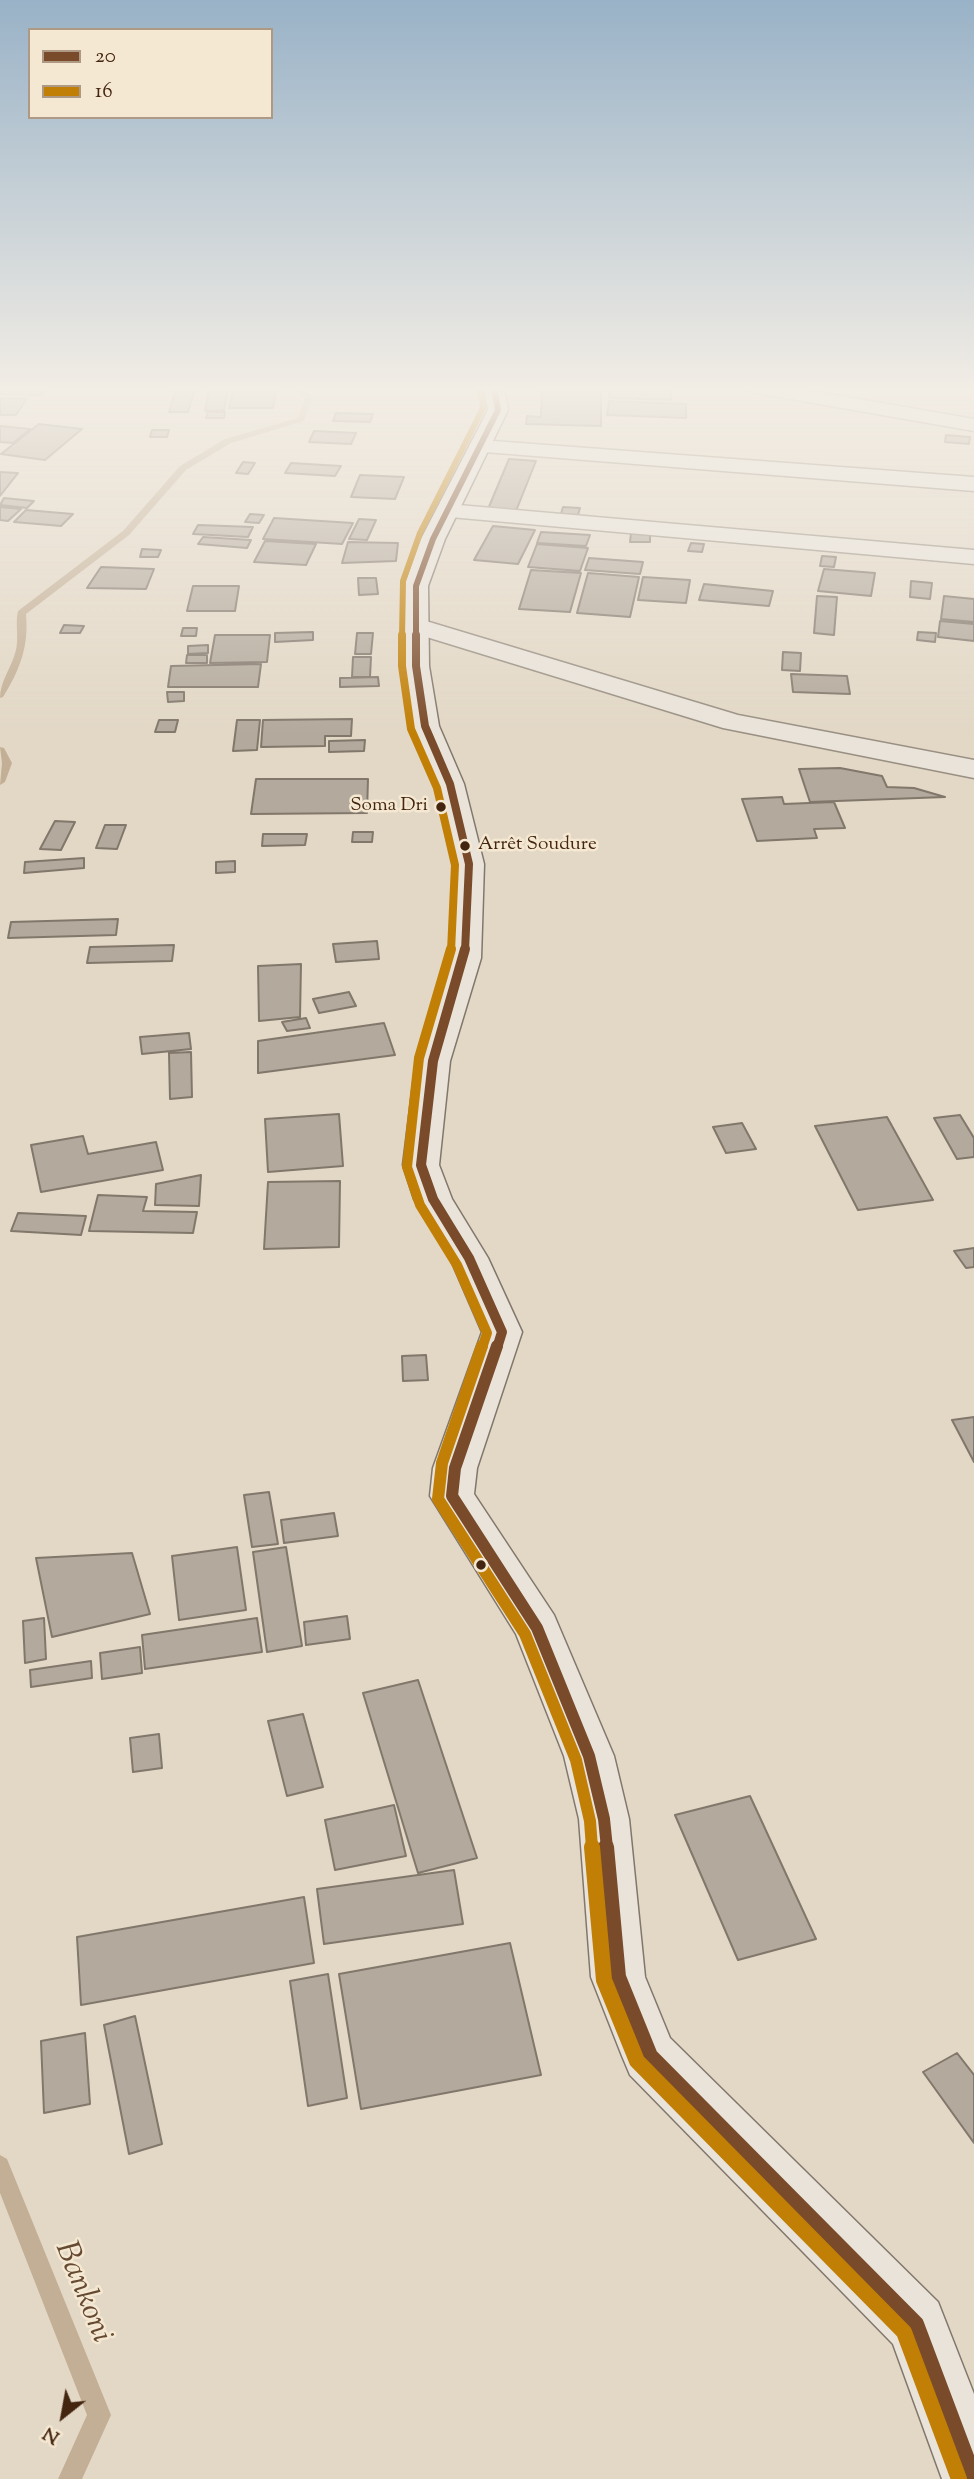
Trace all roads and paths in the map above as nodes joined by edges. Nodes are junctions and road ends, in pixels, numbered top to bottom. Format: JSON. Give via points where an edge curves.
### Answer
{"nodes":[{"id":1,"x":451,"y":503,"type":"edge"},
{"id":2,"x":447,"y":511,"type":"junction"},
{"id":3,"x":974,"y":557,"type":"edge"},
{"id":4,"x":416,"y":626,"type":"junction"},
{"id":5,"x":974,"y":769,"type":"edge"},
{"id":6,"x":974,"y":2478,"type":"edge"}],
"edges":[{"from":1,"to":2,"type":"street"},
{"from":2,"to":3,"type":"street"},
{"from":2,"to":4,"type":"street","via":[[416,586]]},
{"from":4,"to":5,"type":"street","via":[[733,722]]},
{"from":4,"to":6,"type":"street","via":[[416,666],[425,726],[450,784],[469,864],[465,958],[433,1061],[421,1165],[433,1199],[469,1258],[502,1332],[455,1468],[452,1496],[537,1628],[589,1756],[604,1819],[618,1976],[650,2056],[916,2324]]}]}
